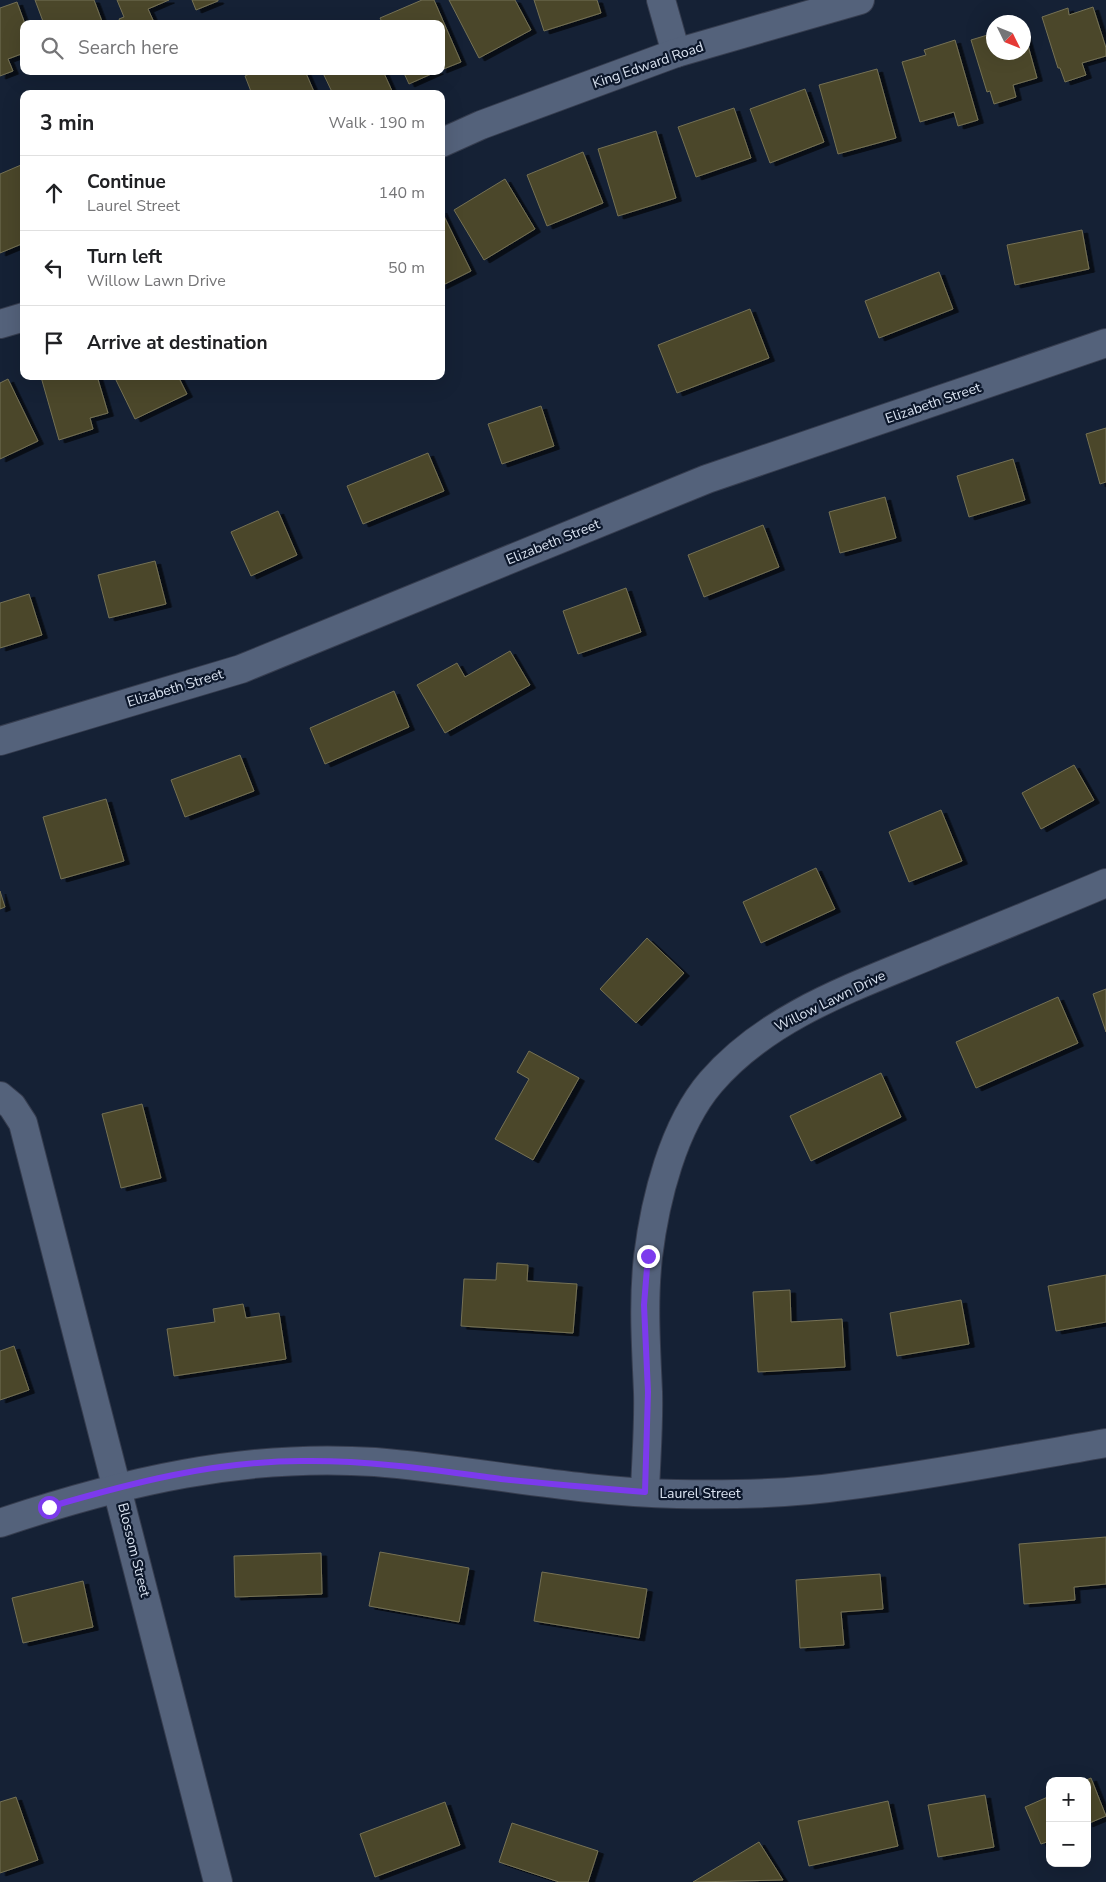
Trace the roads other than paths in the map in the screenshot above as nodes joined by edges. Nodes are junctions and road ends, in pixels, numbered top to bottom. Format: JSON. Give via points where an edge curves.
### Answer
{"nodes":[{"id":1,"x":661,"y":0,"type":"edge"},
{"id":2,"x":860,"y":0,"type":"edge"},
{"id":3,"x":676,"y":53,"type":"junction"},
{"id":4,"x":445,"y":140,"type":"edge"},
{"id":5,"x":20,"y":318,"type":"edge"},
{"id":6,"x":0,"y":324,"type":"edge"},
{"id":7,"x":1106,"y":343,"type":"edge"},
{"id":8,"x":0,"y":741,"type":"edge"},
{"id":9,"x":1106,"y":883,"type":"edge"},
{"id":10,"x":6,"y":1101,"type":"edge"},
{"id":11,"x":1106,"y":1443,"type":"edge"},
{"id":12,"x":118,"y":1487,"type":"junction"},
{"id":13,"x":645,"y":1492,"type":"junction"},
{"id":14,"x":0,"y":1523,"type":"edge"},
{"id":15,"x":218,"y":1882,"type":"edge"}],
"edges":[{"from":1,"to":3,"type":"street"},
{"from":2,"to":3,"type":"street","name":"King Edward Road"},
{"from":3,"to":4,"type":"street","name":"King Edward Road"},
{"from":5,"to":6,"type":"street"},
{"from":7,"to":8,"type":"street","name":"Elizabeth Street","via":[[706,479],[241,669]]},
{"from":9,"to":13,"type":"street","name":"Willow Lawn Drive","via":[[859,985],[776,1025],[737,1054],[710,1083],[674,1147],[657,1206],[648,1256],[644,1305],[648,1392]]},
{"from":10,"to":12,"type":"street","name":"Blossom Street","via":[[24,1123]]},
{"from":11,"to":13,"type":"street","name":"Laurel Street","via":[[844,1487],[750,1494]]},
{"from":12,"to":13,"type":"street","name":"Laurel Street","via":[[242,1464],[301,1460],[375,1462],[504,1479]]},
{"from":12,"to":14,"type":"street","name":"Laurel Street"},
{"from":12,"to":15,"type":"street","name":"Blossom Street"}]}
